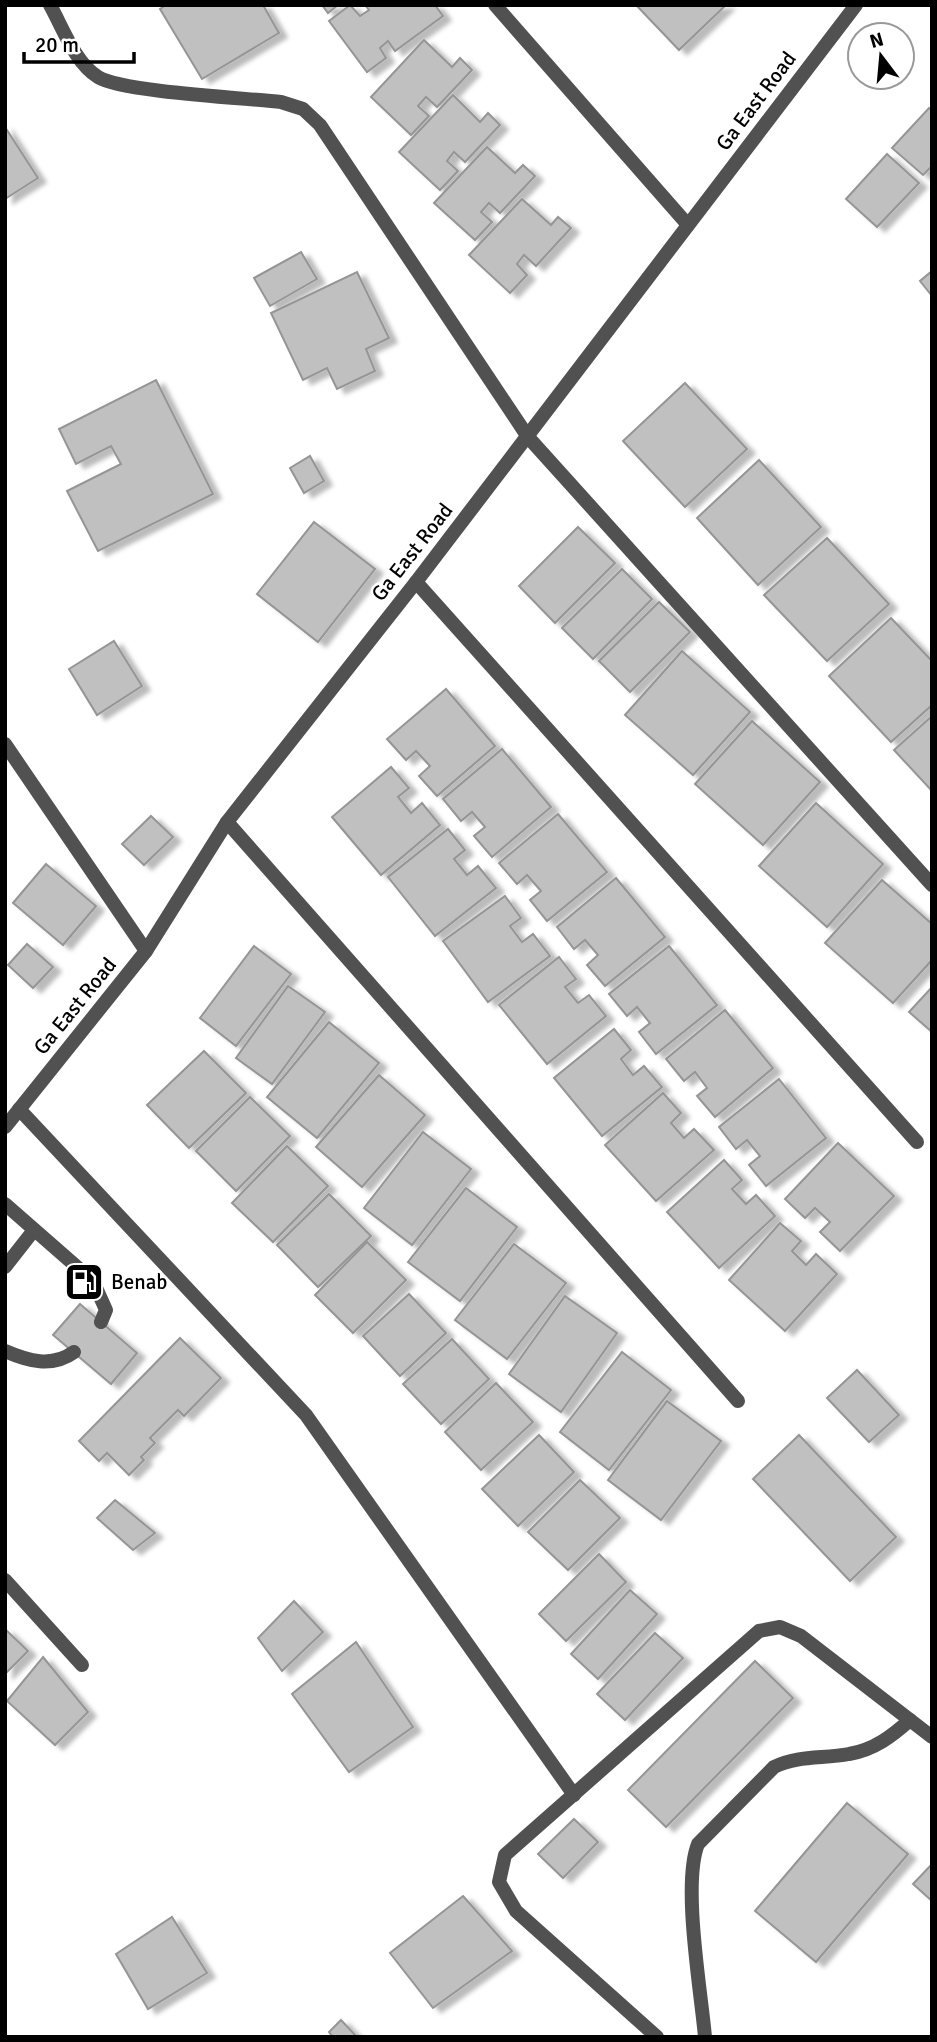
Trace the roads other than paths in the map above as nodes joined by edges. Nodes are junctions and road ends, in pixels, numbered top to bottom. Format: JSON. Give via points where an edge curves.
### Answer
{"nodes":[{"id":1,"x":50,"y":5,"type":"edge"},
{"id":2,"x":495,"y":5,"type":"edge"},
{"id":3,"x":856,"y":5,"type":"edge"},
{"id":4,"x":688,"y":225,"type":"junction"},
{"id":5,"x":528,"y":436,"type":"junction"},
{"id":6,"x":416,"y":583,"type":"junction"},
{"id":7,"x":5,"y":744,"type":"edge"},
{"id":8,"x":227,"y":822,"type":"junction"},
{"id":9,"x":932,"y":885,"type":"edge"},
{"id":10,"x":146,"y":951,"type":"junction"},
{"id":11,"x":19,"y":1109,"type":"junction"},
{"id":12,"x":5,"y":1127,"type":"edge"},
{"id":13,"x":917,"y":1142,"type":"dead end"},
{"id":14,"x":5,"y":1205,"type":"edge"},
{"id":15,"x":34,"y":1230,"type":"junction"},
{"id":16,"x":5,"y":1267,"type":"edge"},
{"id":17,"x":101,"y":1322,"type":"dead end"},
{"id":18,"x":5,"y":1351,"type":"edge"},
{"id":19,"x":74,"y":1352,"type":"dead end"},
{"id":20,"x":738,"y":1401,"type":"dead end"},
{"id":21,"x":5,"y":1580,"type":"edge"},
{"id":22,"x":82,"y":1665,"type":"dead end"},
{"id":23,"x":909,"y":1720,"type":"junction"},
{"id":24,"x":932,"y":1737,"type":"edge"},
{"id":25,"x":575,"y":1795,"type":"junction"},
{"id":26,"x":657,"y":2037,"type":"edge"},
{"id":27,"x":705,"y":2037,"type":"edge"}],
"edges":[{"from":1,"to":5,"type":"street","via":[[83,64],[99,78],[281,102],[303,109],[320,125]]},
{"from":2,"to":4,"type":"street"},
{"from":3,"to":4,"type":"street","name":"Ga East Road"},
{"from":4,"to":5,"type":"street","name":"Ga East Road"},
{"from":5,"to":6,"type":"street","name":"Ga East Road"},
{"from":5,"to":9,"type":"street"},
{"from":6,"to":8,"type":"street","name":"Ga East Road"},
{"from":6,"to":13,"type":"street"},
{"from":7,"to":10,"type":"street"},
{"from":8,"to":10,"type":"street","name":"Ga East Road"},
{"from":8,"to":20,"type":"street"},
{"from":10,"to":11,"type":"street","name":"Ga East Road"},
{"from":11,"to":12,"type":"street","name":"Ga East Road"},
{"from":11,"to":25,"type":"street","via":[[306,1415]]},
{"from":14,"to":15,"type":"street"},
{"from":15,"to":16,"type":"street"},
{"from":15,"to":17,"type":"street","via":[[93,1281],[106,1310]]},
{"from":18,"to":19,"type":"street","via":[[47,1362]]},
{"from":21,"to":22,"type":"street"},
{"from":23,"to":24,"type":"street"},
{"from":23,"to":25,"type":"street","via":[[801,1636],[780,1627],[759,1631]]},
{"from":23,"to":27,"type":"street","via":[[888,1740],[851,1754],[787,1760],[774,1767],[698,1844],[694,1914]]},
{"from":25,"to":26,"type":"street","via":[[505,1854],[499,1882],[516,1911]]}]}
